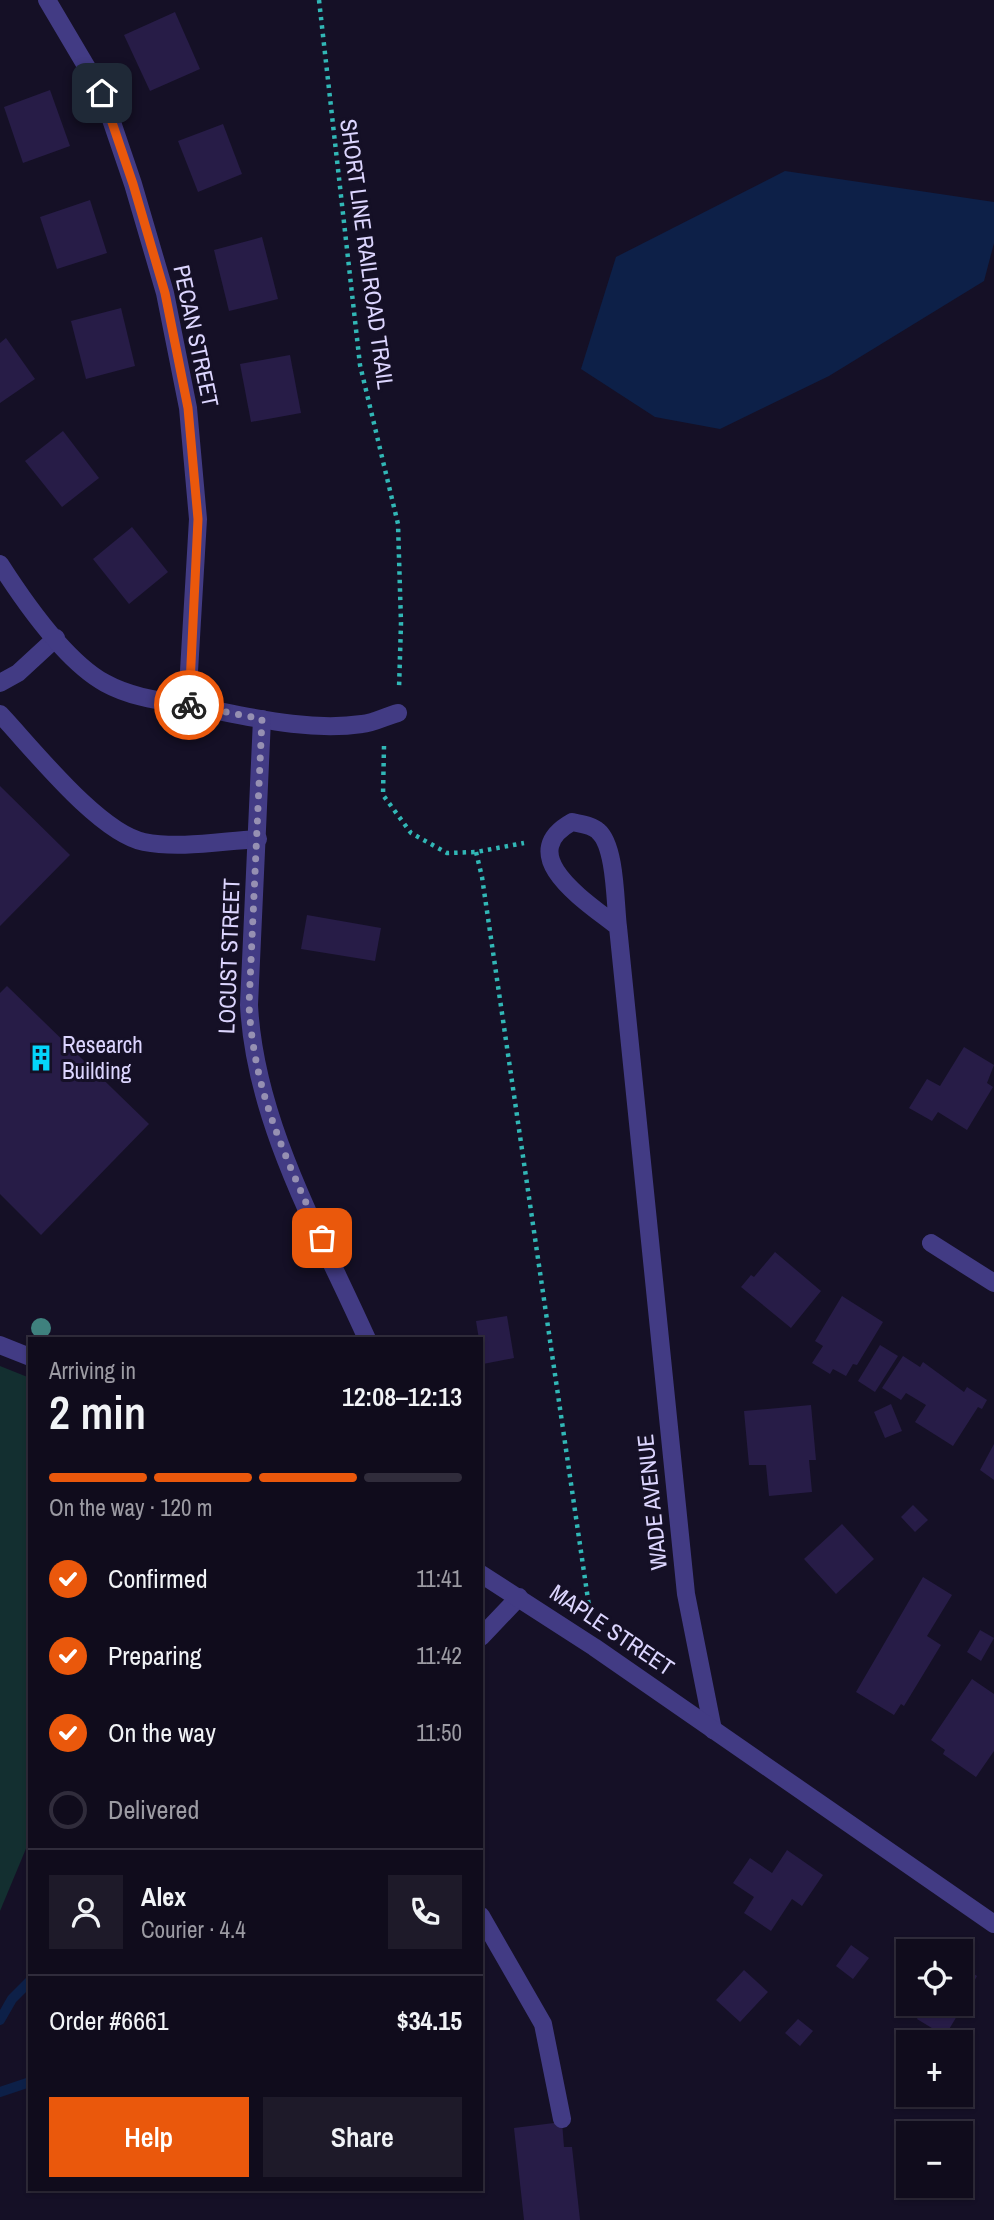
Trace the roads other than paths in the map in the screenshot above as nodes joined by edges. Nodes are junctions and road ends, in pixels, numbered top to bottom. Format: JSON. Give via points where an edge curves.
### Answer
{"nodes":[{"id":1,"x":47,"y":0,"type":"edge"},
{"id":2,"x":0,"y":564,"type":"edge"},
{"id":3,"x":56,"y":638,"type":"junction"},
{"id":4,"x":0,"y":683,"type":"edge"},
{"id":5,"x":187,"y":705,"type":"junction"},
{"id":6,"x":398,"y":713,"type":"road end"},
{"id":7,"x":0,"y":714,"type":"edge"},
{"id":8,"x":262,"y":719,"type":"junction"},
{"id":9,"x":258,"y":839,"type":"junction"},
{"id":10,"x":618,"y":928,"type":"junction"},
{"id":11,"x":931,"y":1243,"type":"dead end"},
{"id":12,"x":994,"y":1283,"type":"edge"},
{"id":13,"x":366,"y":1337,"type":"edge"},
{"id":14,"x":0,"y":1345,"type":"edge"},
{"id":15,"x":28,"y":1356,"type":"edge"},
{"id":16,"x":483,"y":1575,"type":"edge"},
{"id":17,"x":519,"y":1597,"type":"junction"},
{"id":18,"x":483,"y":1635,"type":"edge"},
{"id":19,"x":713,"y":1730,"type":"junction"},
{"id":20,"x":483,"y":1919,"type":"edge"},
{"id":21,"x":994,"y":1924,"type":"edge"},
{"id":22,"x":562,"y":2119,"type":"dead end"}],
"edges":[{"from":1,"to":5,"type":"street","name":"PECAN STREET","via":[[102,93],[165,293],[188,408],[198,519]]},
{"from":2,"to":3,"type":"street"},
{"from":3,"to":4,"type":"street"},
{"from":3,"to":5,"type":"street","via":[[76,662],[106,684],[139,697]]},
{"from":5,"to":8,"type":"street"},
{"from":6,"to":8,"type":"street","via":[[354,725]]},
{"from":7,"to":9,"type":"street","via":[[99,817],[121,833],[144,842],[174,844]]},
{"from":8,"to":9,"type":"street","name":"LOCUST STREET"},
{"from":9,"to":13,"type":"street","name":"LOCUST STREET","via":[[251,1046],[277,1137]]},
{"from":10,"to":10,"type":"street","name":"WADE AVENUE","via":[[606,839],[597,829],[572,822],[552,840],[550,857],[555,872]]},
{"from":10,"to":19,"type":"street","name":"WADE AVENUE","via":[[686,1594]]},
{"from":11,"to":12,"type":"street"},
{"from":14,"to":15,"type":"street"},
{"from":16,"to":17,"type":"street","name":"MAPLE STREET"},
{"from":17,"to":18,"type":"street"},
{"from":17,"to":19,"type":"street","name":"MAPLE STREET"},
{"from":19,"to":21,"type":"street"},
{"from":20,"to":22,"type":"street","via":[[543,2024]]}]}
